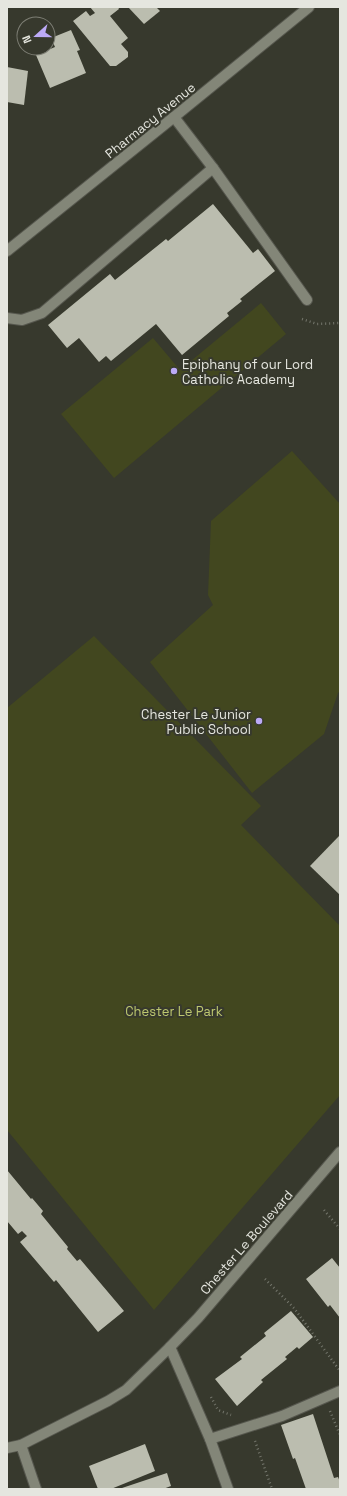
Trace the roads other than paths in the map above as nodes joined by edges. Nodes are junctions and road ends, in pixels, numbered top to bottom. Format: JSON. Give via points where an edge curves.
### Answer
{"nodes":[{"id":1,"x":309,"y":7,"type":"edge"},
{"id":2,"x":174,"y":117,"type":"junction"},
{"id":3,"x":213,"y":168,"type":"junction"},
{"id":4,"x":7,"y":251,"type":"edge"},
{"id":5,"x":307,"y":300,"type":"dead end"},
{"id":6,"x":7,"y":318,"type":"edge"},
{"id":7,"x":340,"y":1152,"type":"edge"},
{"id":8,"x":170,"y":1347,"type":"junction"},
{"id":9,"x":340,"y":1391,"type":"edge"},
{"id":10,"x":210,"y":1439,"type":"junction"},
{"id":11,"x":21,"y":1445,"type":"junction"},
{"id":12,"x":7,"y":1448,"type":"edge"},
{"id":13,"x":36,"y":1489,"type":"edge"},
{"id":14,"x":228,"y":1489,"type":"edge"}],
"edges":[{"from":1,"to":2,"type":"street","name":"Pharmacy Avenue"},
{"from":2,"to":3,"type":"street"},
{"from":2,"to":4,"type":"street","name":"Pharmacy Avenue"},
{"from":3,"to":5,"type":"street"},
{"from":3,"to":6,"type":"street","via":[[42,313],[22,320]]},
{"from":7,"to":8,"type":"street","name":"Chester Le Boulevard","via":[[198,1318]]},
{"from":8,"to":10,"type":"street"},
{"from":8,"to":11,"type":"street","name":"Chester Le Boulevard","via":[[126,1390]]},
{"from":9,"to":10,"type":"street","via":[[282,1416]]},
{"from":10,"to":14,"type":"street"},
{"from":11,"to":12,"type":"street","name":"Chester Le Boulevard"},
{"from":11,"to":13,"type":"street"}]}
